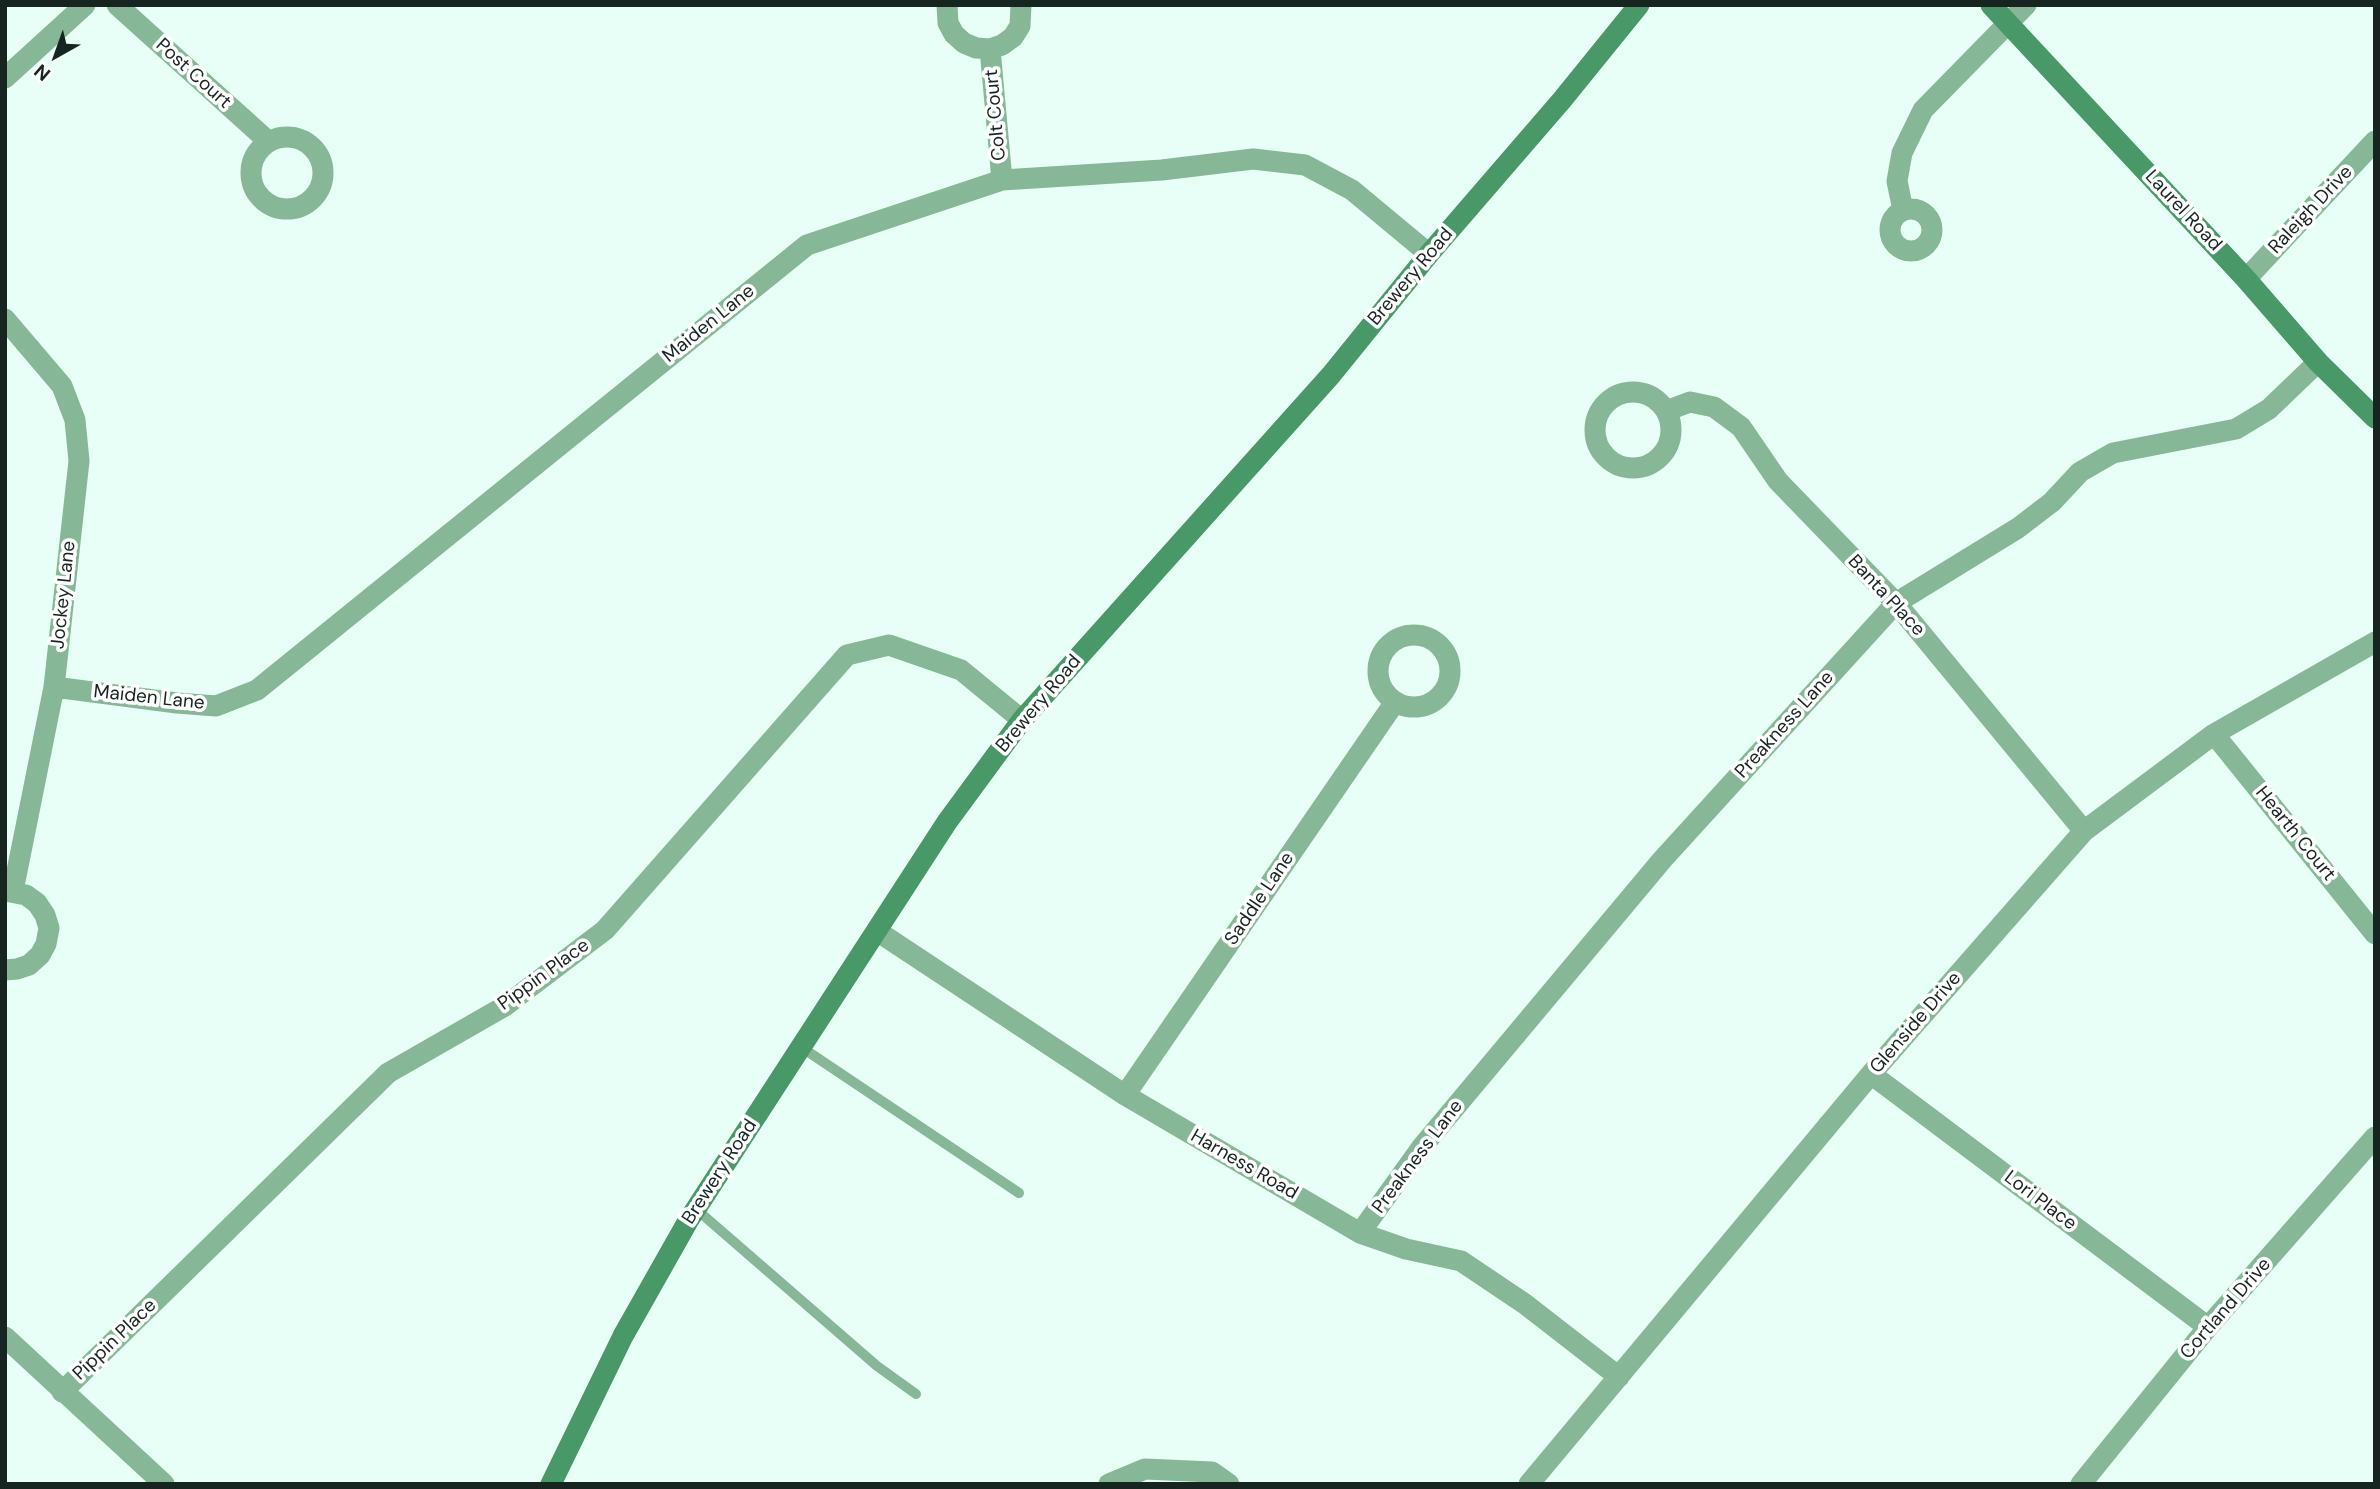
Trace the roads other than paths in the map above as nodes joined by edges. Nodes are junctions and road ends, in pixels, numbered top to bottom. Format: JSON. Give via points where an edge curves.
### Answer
{"nodes":[{"id":1,"x":85,"y":5,"type":"edge"},
{"id":2,"x":117,"y":5,"type":"edge"},
{"id":3,"x":947,"y":5,"type":"edge"},
{"id":4,"x":1021,"y":5,"type":"edge"},
{"id":5,"x":1639,"y":5,"type":"edge"},
{"id":6,"x":1991,"y":5,"type":"edge"},
{"id":7,"x":2026,"y":5,"type":"edge"},
{"id":8,"x":2008,"y":23,"type":"junction"},
{"id":9,"x":990,"y":49,"type":"junction"},
{"id":10,"x":5,"y":78,"type":"edge"},
{"id":11,"x":2375,"y":141,"type":"edge"},
{"id":12,"x":269,"y":142,"type":"dead end"},
{"id":13,"x":1002,"y":180,"type":"junction"},
{"id":14,"x":1903,"y":209,"type":"dead end"},
{"id":15,"x":1429,"y":254,"type":"junction"},
{"id":16,"x":2246,"y":279,"type":"junction"},
{"id":17,"x":5,"y":319,"type":"edge"},
{"id":18,"x":2318,"y":362,"type":"junction"},
{"id":19,"x":1666,"y":411,"type":"dead end"},
{"id":20,"x":2375,"y":418,"type":"edge"},
{"id":21,"x":1896,"y":603,"type":"junction"},
{"id":22,"x":2375,"y":642,"type":"edge"},
{"id":23,"x":54,"y":687,"type":"junction"},
{"id":24,"x":1395,"y":702,"type":"dead end"},
{"id":25,"x":1022,"y":720,"type":"junction"},
{"id":26,"x":2214,"y":734,"type":"junction"},
{"id":27,"x":2084,"y":831,"type":"junction"},
{"id":28,"x":9,"y":891,"type":"edge"},
{"id":29,"x":877,"y":931,"type":"junction"},
{"id":30,"x":2375,"y":934,"type":"edge"},
{"id":31,"x":5,"y":970,"type":"edge"},
{"id":32,"x":801,"y":1047,"type":"junction"},
{"id":33,"x":1871,"y":1074,"type":"junction"},
{"id":34,"x":1125,"y":1096,"type":"junction"},
{"id":35,"x":2375,"y":1137,"type":"edge"},
{"id":36,"x":1019,"y":1193,"type":"dead end"},
{"id":37,"x":696,"y":1209,"type":"junction"},
{"id":38,"x":1360,"y":1233,"type":"junction"},
{"id":39,"x":2208,"y":1327,"type":"junction"},
{"id":40,"x":5,"y":1337,"type":"edge"},
{"id":41,"x":1619,"y":1377,"type":"junction"},
{"id":42,"x":62,"y":1392,"type":"junction"},
{"id":43,"x":916,"y":1394,"type":"dead end"},
{"id":44,"x":164,"y":1484,"type":"edge"},
{"id":45,"x":551,"y":1484,"type":"edge"},
{"id":46,"x":1109,"y":1484,"type":"edge"},
{"id":47,"x":1229,"y":1484,"type":"edge"},
{"id":48,"x":1529,"y":1484,"type":"edge"},
{"id":49,"x":2081,"y":1484,"type":"edge"}],
"edges":[{"from":1,"to":10,"type":"street"},
{"from":2,"to":12,"type":"street","name":"Post Court"},
{"from":3,"to":9,"type":"street","name":"Colt Court","via":[[954,34],[964,43]]},
{"from":4,"to":9,"type":"street","name":"Colt Court","via":[[1020,26],[1013,37]]},
{"from":5,"to":15,"type":"street","name":"Brewery Road"},
{"from":6,"to":8,"type":"street","name":"Laurel Road"},
{"from":7,"to":8,"type":"street"},
{"from":8,"to":14,"type":"street","via":[[1923,110],[1902,153],[1896,181]]},
{"from":8,"to":16,"type":"street","name":"Laurel Road"},
{"from":9,"to":13,"type":"street","name":"Colt Court"},
{"from":11,"to":16,"type":"street","name":"Raleigh Drive"},
{"from":13,"to":15,"type":"street","name":"Maiden Lane","via":[[1253,159],[1305,164],[1352,190]]},
{"from":13,"to":23,"type":"street","name":"Maiden Lane","via":[[807,245],[257,690],[216,706]]},
{"from":15,"to":25,"type":"street","name":"Brewery Road","via":[[1331,375]]},
{"from":16,"to":18,"type":"street","name":"Laurel Road"},
{"from":17,"to":23,"type":"street","name":"Jockey Lane","via":[[62,386],[75,421],[79,461]]},
{"from":18,"to":20,"type":"street","name":"Laurel Road"},
{"from":18,"to":21,"type":"street","name":"Preakness Lane","via":[[2269,409],[2236,429],[2113,453],[2080,472],[2018,528]]},
{"from":19,"to":21,"type":"street","name":"Banta Place","via":[[1690,402],[1714,407],[1741,427],[1778,481]]},
{"from":21,"to":27,"type":"street","name":"Banta Place"},
{"from":21,"to":38,"type":"street","name":"Preakness Lane","via":[[1662,860],[1420,1148]]},
{"from":22,"to":26,"type":"street","name":"Glenside Drive"},
{"from":23,"to":28,"type":"street","name":"Jockey Lane"},
{"from":24,"to":34,"type":"street","name":"Saddle Lane"},
{"from":25,"to":29,"type":"street","name":"Brewery Road","via":[[947,822]]},
{"from":25,"to":42,"type":"street","name":"Pippin Place","via":[[961,670],[889,645],[847,655],[605,930],[505,1006],[388,1073]]},
{"from":26,"to":27,"type":"street","name":"Glenside Drive"},
{"from":26,"to":30,"type":"street","name":"Hearth Court"},
{"from":27,"to":33,"type":"street","name":"Glenside Drive"},
{"from":28,"to":31,"type":"street","via":[[37,903],[48,928],[40,956],[29,965]]},
{"from":29,"to":32,"type":"street","name":"Brewery Road"},
{"from":29,"to":34,"type":"street","name":"Harness Road"},
{"from":32,"to":36,"type":"lane"},
{"from":32,"to":37,"type":"street","name":"Brewery Road"},
{"from":33,"to":39,"type":"street","name":"Lori Place"},
{"from":33,"to":41,"type":"street","name":"Glenside Drive"},
{"from":34,"to":38,"type":"street","name":"Harness Road"},
{"from":35,"to":39,"type":"street","name":"Cortland Drive"},
{"from":37,"to":43,"type":"lane","via":[[877,1366]]},
{"from":37,"to":45,"type":"street","name":"Brewery Road","via":[[624,1336]]},
{"from":38,"to":41,"type":"street","name":"Harness Road","via":[[1461,1261]]},
{"from":39,"to":49,"type":"street","name":"Cortland Drive"},
{"from":40,"to":42,"type":"street"},
{"from":41,"to":48,"type":"street","name":"Glenside Drive"},
{"from":42,"to":44,"type":"street"},
{"from":46,"to":47,"type":"street","via":[[1145,1469],[1212,1472]]}]}
